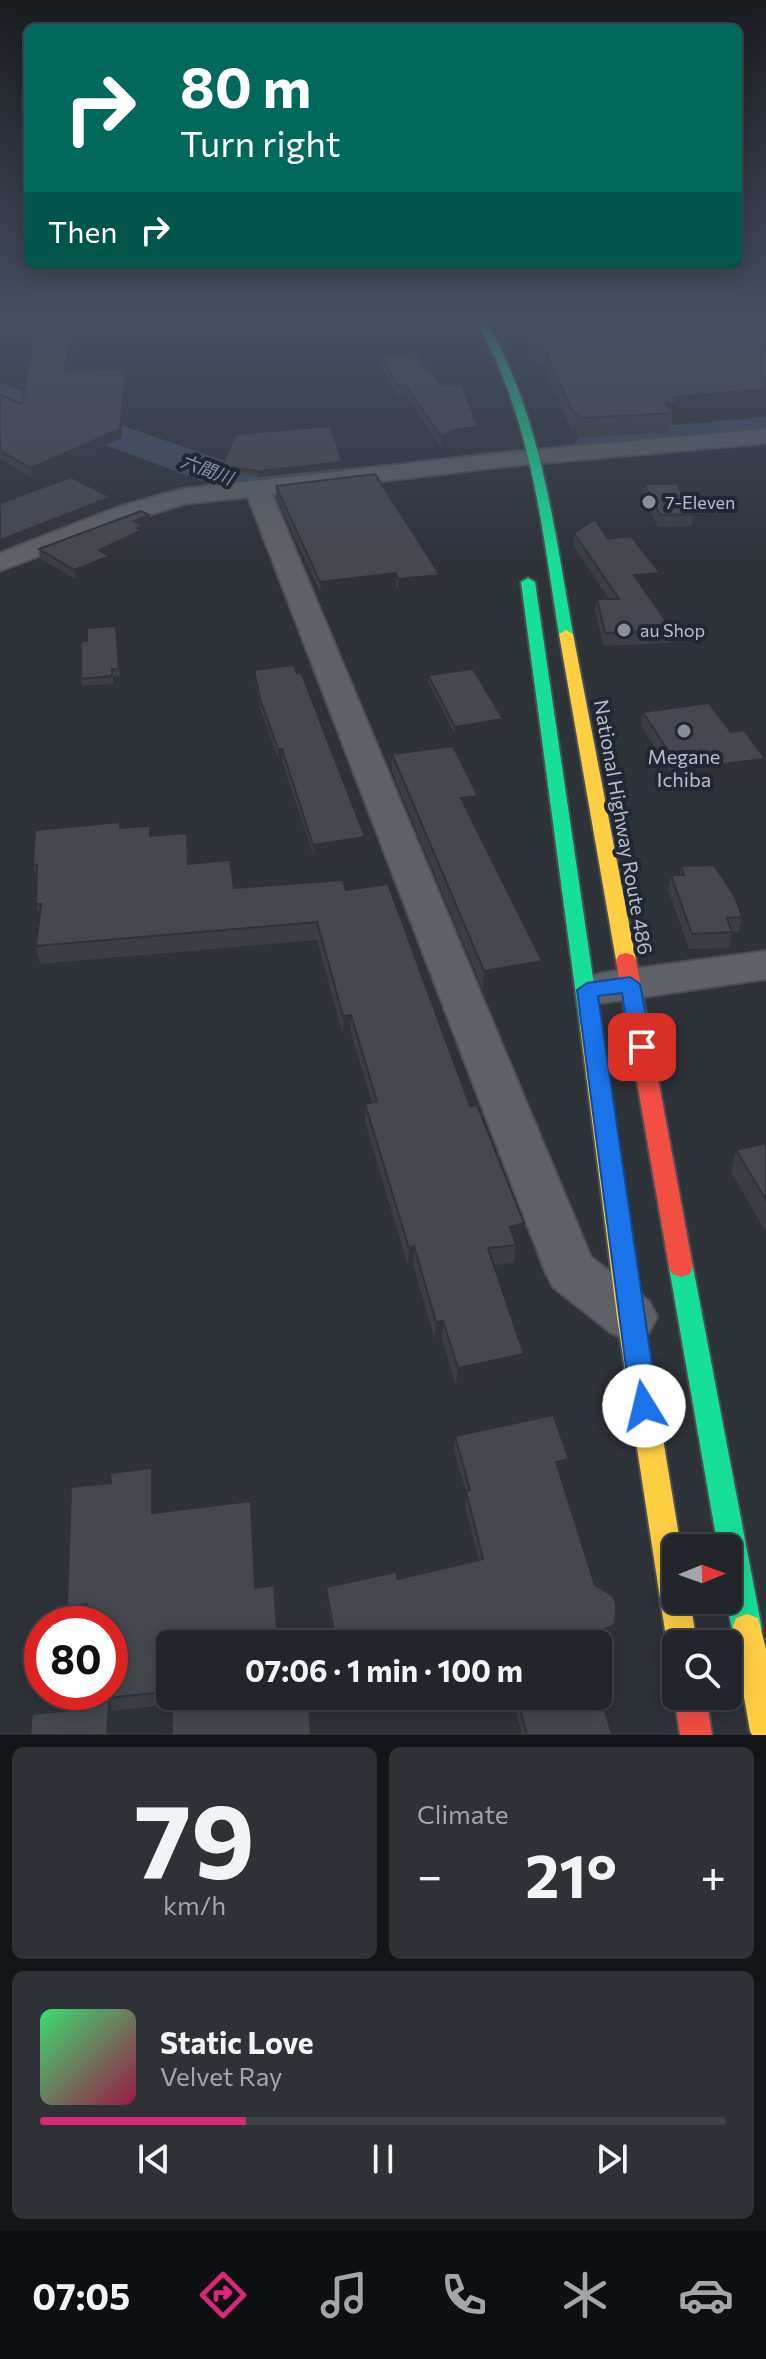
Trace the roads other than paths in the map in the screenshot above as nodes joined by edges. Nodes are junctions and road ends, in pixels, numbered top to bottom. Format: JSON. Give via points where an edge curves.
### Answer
{"nodes":[{"id":1,"x":521,"y":400,"type":"edge"},
{"id":2,"x":766,"y":436,"type":"edge"},
{"id":3,"x":516,"y":459,"type":"junction"},
{"id":4,"x":258,"y":490,"type":"junction"},
{"id":5,"x":0,"y":563,"type":"edge"},
{"id":6,"x":526,"y":569,"type":"dead end"},
{"id":7,"x":766,"y":965,"type":"edge"},
{"id":8,"x":630,"y":984,"type":"junction"},
{"id":9,"x":587,"y":990,"type":"junction"},
{"id":10,"x":630,"y":1317,"type":"junction"},
{"id":11,"x":680,"y":1630,"type":"edge"},
{"id":12,"x":692,"y":1710,"type":"edge"},
{"id":13,"x":766,"y":1731,"type":"edge"},
{"id":14,"x":696,"y":1735,"type":"edge"}],
"edges":[{"from":1,"to":3,"type":"highway","name":"National Highway Route 486"},
{"from":2,"to":3,"type":"street"},
{"from":3,"to":4,"type":"street"},
{"from":3,"to":8,"type":"highway","name":"National Highway Route 486"},
{"from":4,"to":5,"type":"street","via":[[182,497]]},
{"from":4,"to":10,"type":"street","via":[[571,1271]]},
{"from":6,"to":9,"type":"highway"},
{"from":7,"to":8,"type":"street"},
{"from":8,"to":9,"type":"street"},
{"from":8,"to":13,"type":"highway","name":"National Highway Route 486"},
{"from":9,"to":10,"type":"highway"},
{"from":10,"to":11,"type":"highway"},
{"from":12,"to":14,"type":"highway"}]}
